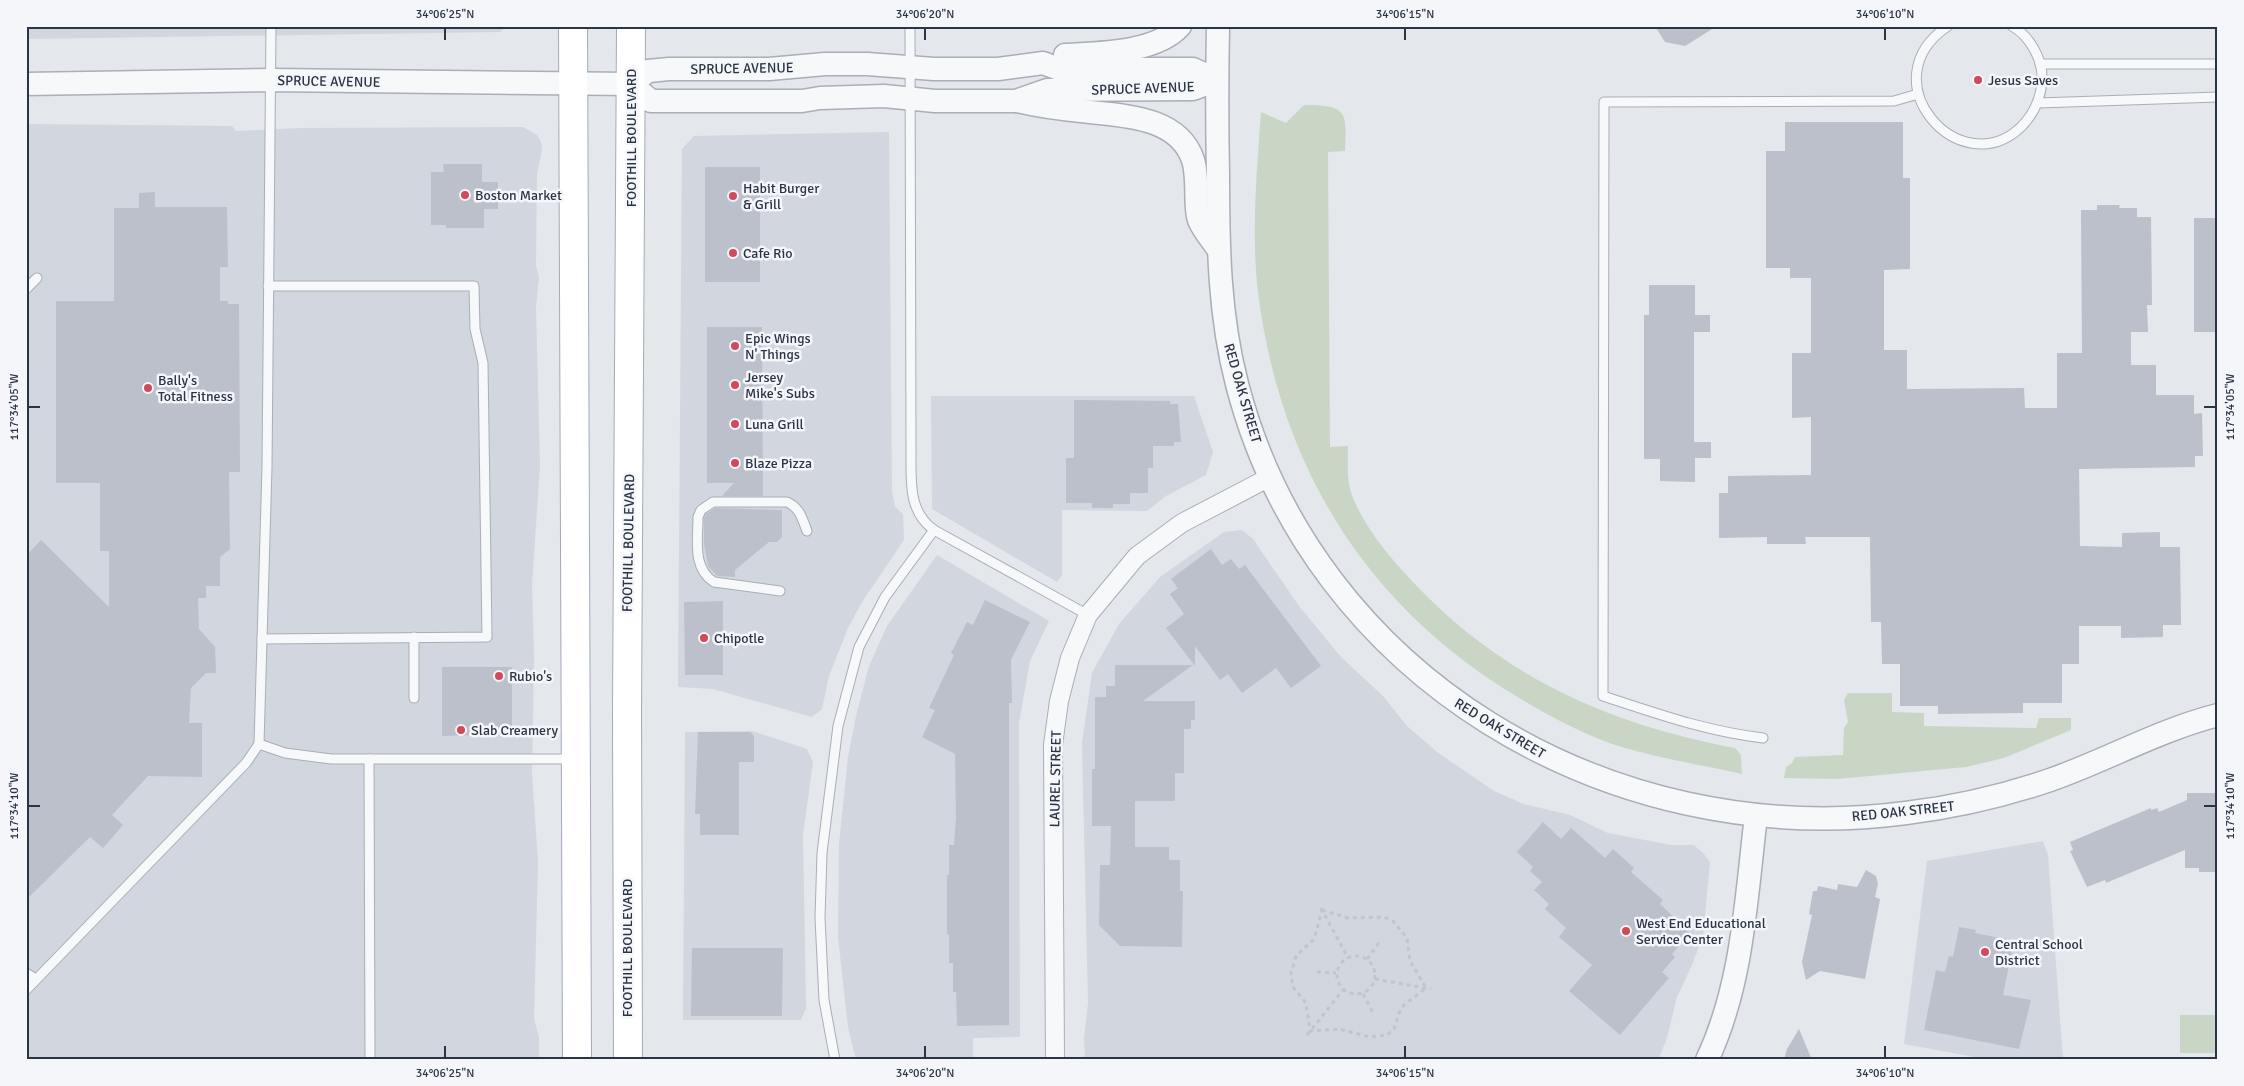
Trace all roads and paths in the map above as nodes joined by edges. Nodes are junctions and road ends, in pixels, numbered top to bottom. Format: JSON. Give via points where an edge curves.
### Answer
{"nodes":[{"id":1,"x":271,"y":26,"type":"edge"},
{"id":2,"x":573,"y":26,"type":"edge"},
{"id":3,"x":631,"y":26,"type":"edge"},
{"id":4,"x":910,"y":26,"type":"edge"},
{"id":5,"x":1180,"y":26,"type":"edge"},
{"id":6,"x":1218,"y":26,"type":"edge"},
{"id":7,"x":1948,"y":26,"type":"edge"},
{"id":8,"x":2012,"y":26,"type":"edge"},
{"id":9,"x":1043,"y":63,"type":"junction"},
{"id":10,"x":2040,"y":64,"type":"junction"},
{"id":11,"x":2218,"y":64,"type":"edge"},
{"id":12,"x":910,"y":68,"type":"junction"},
{"id":13,"x":270,"y":80,"type":"junction"},
{"id":14,"x":1217,"y":80,"type":"junction"},
{"id":15,"x":26,"y":84,"type":"edge"},
{"id":16,"x":574,"y":84,"type":"junction"},
{"id":17,"x":631,"y":84,"type":"junction"},
{"id":18,"x":1918,"y":94,"type":"junction"},
{"id":19,"x":2218,"y":97,"type":"edge"},
{"id":20,"x":909,"y":100,"type":"junction"},
{"id":21,"x":1016,"y":101,"type":"junction"},
{"id":22,"x":2038,"y":103,"type":"junction"},
{"id":23,"x":1218,"y":250,"type":"junction"},
{"id":24,"x":37,"y":278,"type":"dead end"},
{"id":25,"x":268,"y":286,"type":"junction"},
{"id":26,"x":26,"y":289,"type":"edge"},
{"id":27,"x":1270,"y":478,"type":"junction"},
{"id":28,"x":934,"y":530,"type":"junction"},
{"id":29,"x":807,"y":531,"type":"dead end"},
{"id":30,"x":780,"y":591,"type":"dead end"},
{"id":31,"x":1088,"y":615,"type":"junction"},
{"id":32,"x":414,"y":637,"type":"junction"},
{"id":33,"x":262,"y":639,"type":"junction"},
{"id":34,"x":414,"y":698,"type":"dead end"},
{"id":35,"x":2218,"y":715,"type":"edge"},
{"id":36,"x":1763,"y":738,"type":"dead end"},
{"id":37,"x":258,"y":744,"type":"junction"},
{"id":38,"x":577,"y":759,"type":"junction"},
{"id":39,"x":369,"y":760,"type":"junction"},
{"id":40,"x":1756,"y":816,"type":"junction"},
{"id":41,"x":1321,"y":909,"type":"junction"},
{"id":42,"x":1381,"y":940,"type":"dead end"},
{"id":43,"x":1348,"y":958,"type":"junction"},
{"id":44,"x":1367,"y":959,"type":"junction"},
{"id":45,"x":1317,"y":972,"type":"dead end"},
{"id":46,"x":26,"y":973,"type":"edge"},
{"id":47,"x":1336,"y":973,"type":"junction"},
{"id":48,"x":36,"y":979,"type":"junction"},
{"id":49,"x":1375,"y":979,"type":"junction"},
{"id":50,"x":1426,"y":988,"type":"junction"},
{"id":51,"x":1431,"y":989,"type":"dead end"},
{"id":52,"x":26,"y":990,"type":"edge"},
{"id":53,"x":1343,"y":990,"type":"junction"},
{"id":54,"x":1363,"y":994,"type":"junction"},
{"id":55,"x":1374,"y":1013,"type":"dead end"},
{"id":56,"x":1310,"y":1031,"type":"junction"},
{"id":57,"x":1307,"y":1035,"type":"dead end"},
{"id":58,"x":370,"y":1060,"type":"edge"},
{"id":59,"x":577,"y":1060,"type":"edge"},
{"id":60,"x":628,"y":1060,"type":"edge"},
{"id":61,"x":835,"y":1060,"type":"edge"},
{"id":62,"x":1055,"y":1060,"type":"edge"},
{"id":63,"x":1707,"y":1060,"type":"edge"}],
"edges":[{"from":1,"to":13,"type":"lane"},
{"from":2,"to":16,"type":"main road"},
{"from":3,"to":17,"type":"main road","name":"FOOTHILL BOULEVARD"},
{"from":4,"to":12,"type":"lane"},
{"from":5,"to":9,"type":"street","via":[[1167,37],[1142,46],[1111,52],[1060,55]]},
{"from":6,"to":14,"type":"street","name":"RED OAK STREET"},
{"from":7,"to":18,"type":"lane","via":[[1936,34],[1923,52],[1917,73]]},
{"from":8,"to":10,"type":"lane","via":[[2027,38]]},
{"from":9,"to":12,"type":"street","name":"SPRUCE AVENUE","via":[[998,69]]},
{"from":9,"to":14,"type":"street","name":"SPRUCE AVENUE","via":[[1059,69],[1193,69]]},
{"from":10,"to":11,"type":"lane"},
{"from":10,"to":22,"type":"lane","via":[[2042,77]]},
{"from":12,"to":17,"type":"street","name":"SPRUCE AVENUE","via":[[825,64],[769,69],[669,69],[648,71]]},
{"from":12,"to":20,"type":"lane"},
{"from":13,"to":15,"type":"street","name":"SPRUCE AVENUE"},
{"from":13,"to":16,"type":"street","name":"SPRUCE AVENUE"},
{"from":13,"to":25,"type":"lane"},
{"from":14,"to":21,"type":"street","name":"SPRUCE AVENUE","via":[[1193,89],[1047,90]]},
{"from":14,"to":23,"type":"street","name":"RED OAK STREET"},
{"from":16,"to":17,"type":"street","name":"SPRUCE AVENUE"},
{"from":16,"to":38,"type":"main road"},
{"from":17,"to":20,"type":"street","name":"SPRUCE AVENUE","via":[[652,101],[802,101],[884,96]]},
{"from":17,"to":60,"type":"main road","name":"FOOTHILL BOULEVARD"},
{"from":18,"to":22,"type":"lane","via":[[1924,111],[1935,125],[1966,142],[1984,143],[2017,131],[2030,118]]},
{"from":18,"to":36,"type":"lane","via":[[1894,100],[1604,102],[1603,696],[1683,723],[1727,734]]},
{"from":19,"to":22,"type":"lane"},
{"from":20,"to":21,"type":"street","name":"SPRUCE AVENUE"},
{"from":20,"to":28,"type":"lane","via":[[911,485],[922,522]]},
{"from":21,"to":23,"type":"street","via":[[1047,108],[1134,118],[1165,127],[1180,137],[1189,147],[1194,162],[1199,219]]},
{"from":23,"to":27,"type":"street","name":"RED OAK STREET","via":[[1220,294],[1235,375]]},
{"from":24,"to":26,"type":"lane"},
{"from":25,"to":32,"type":"lane","via":[[474,286],[475,328],[483,363],[487,637]]},
{"from":25,"to":33,"type":"lane"},
{"from":27,"to":31,"type":"street","name":"LAUREL STREET","via":[[1182,523],[1137,556]]},
{"from":27,"to":40,"type":"street","name":"RED OAK STREET","via":[[1306,543],[1351,605],[1401,658],[1461,706],[1529,748],[1603,781],[1679,802]]},
{"from":28,"to":31,"type":"lane"},
{"from":28,"to":61,"type":"lane","via":[[886,597],[858,647],[838,726],[822,853],[820,918],[824,1000]]},
{"from":29,"to":30,"type":"lane","via":[[795,505],[787,502],[713,502],[701,510],[698,517],[698,563],[706,577],[714,582]]},
{"from":31,"to":62,"type":"street","name":"LAUREL STREET","via":[[1070,658],[1059,700],[1054,745]]},
{"from":32,"to":33,"type":"lane"},
{"from":32,"to":34,"type":"lane"},
{"from":33,"to":37,"type":"lane"},
{"from":35,"to":40,"type":"street","name":"RED OAK STREET","via":[[2135,744],[2052,780],[1975,801],[1900,814],[1836,818]]},
{"from":37,"to":39,"type":"lane","via":[[285,754]]},
{"from":37,"to":48,"type":"lane","via":[[233,777]]},
{"from":38,"to":39,"type":"lane"},
{"from":38,"to":59,"type":"main road"},
{"from":39,"to":58,"type":"lane"},
{"from":40,"to":63,"type":"street","via":[[1734,985]]},
{"from":41,"to":43,"type":"path"},
{"from":41,"to":50,"type":"path","via":[[1348,918],[1384,917],[1393,921],[1407,938],[1410,961]]},
{"from":41,"to":56,"type":"path","via":[[1313,940],[1296,956],[1290,973],[1293,987],[1306,1003]]},
{"from":42,"to":44,"type":"path"},
{"from":43,"to":44,"type":"path"},
{"from":43,"to":47,"type":"path","via":[[1342,961]]},
{"from":44,"to":49,"type":"path","via":[[1375,969]]},
{"from":45,"to":47,"type":"path"},
{"from":46,"to":48,"type":"lane"},
{"from":47,"to":53,"type":"path"},
{"from":48,"to":52,"type":"lane"},
{"from":49,"to":50,"type":"path"},
{"from":49,"to":54,"type":"path"},
{"from":50,"to":51,"type":"path"},
{"from":50,"to":56,"type":"path","via":[[1404,1005],[1394,1029],[1387,1035],[1370,1038],[1339,1029]]},
{"from":53,"to":54,"type":"path","via":[[1355,995]]},
{"from":53,"to":56,"type":"path"},
{"from":54,"to":55,"type":"path"},
{"from":56,"to":57,"type":"path"}]}
